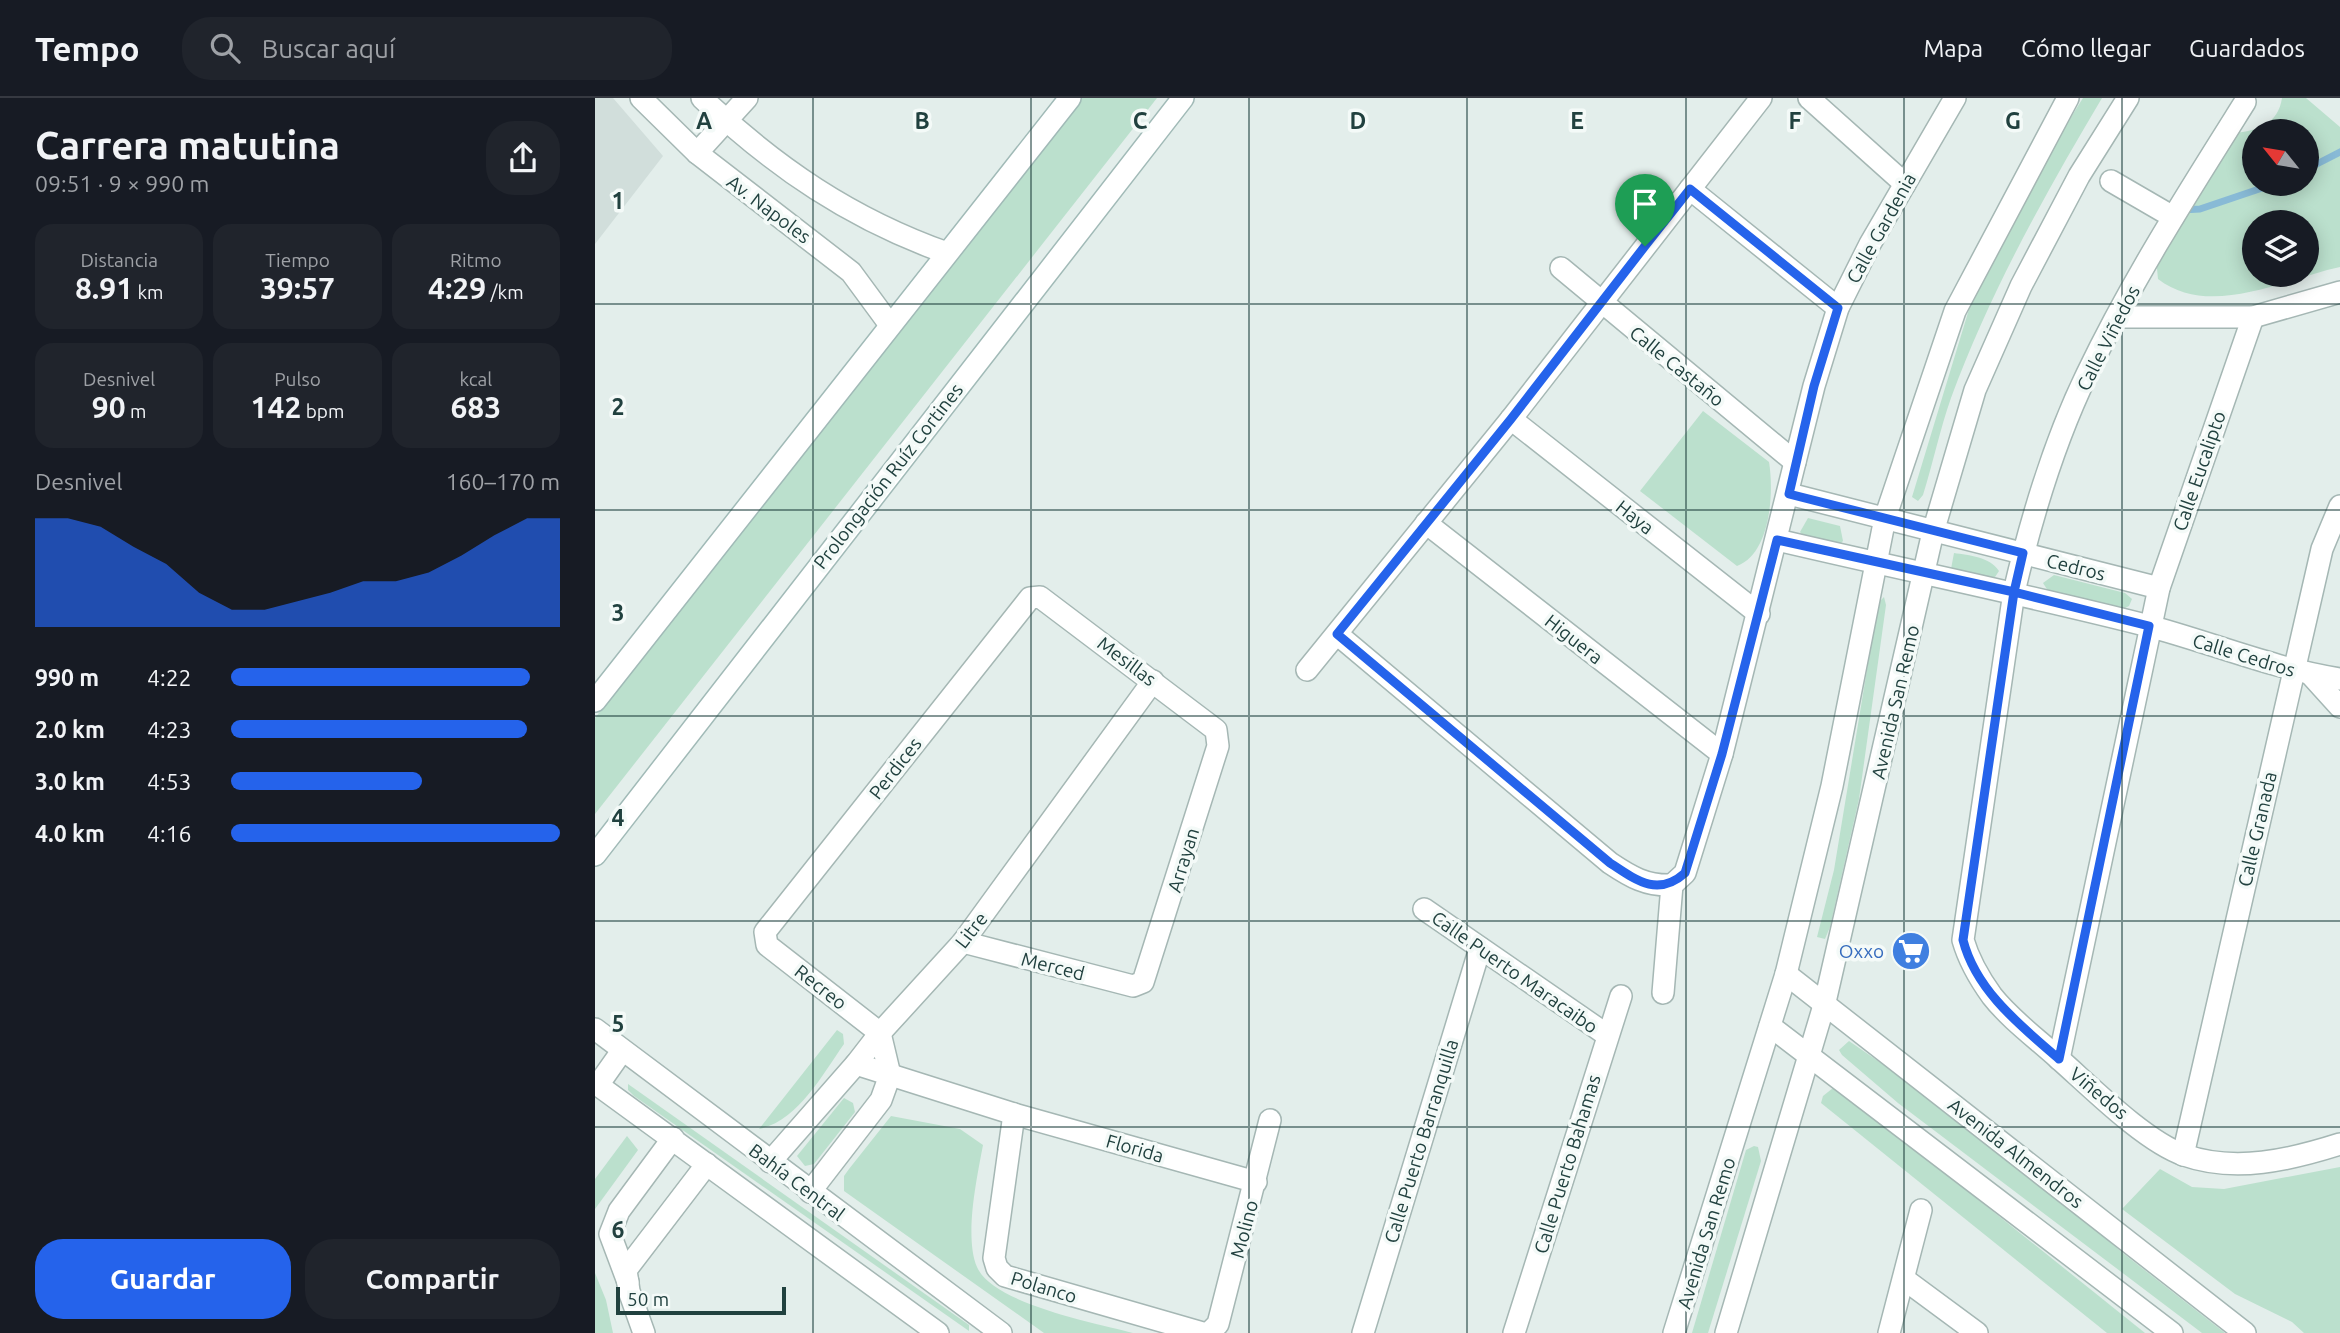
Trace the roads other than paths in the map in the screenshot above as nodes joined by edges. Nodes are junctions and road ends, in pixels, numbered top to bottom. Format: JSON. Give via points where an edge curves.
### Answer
{"nodes":[{"id":1,"x":641,"y":98,"type":"edge"},
{"id":2,"x":702,"y":98,"type":"edge"},
{"id":3,"x":747,"y":98,"type":"edge"},
{"id":4,"x":1070,"y":98,"type":"edge"},
{"id":5,"x":1183,"y":98,"type":"edge"},
{"id":6,"x":1761,"y":98,"type":"edge"},
{"id":7,"x":1809,"y":98,"type":"edge"},
{"id":8,"x":1955,"y":98,"type":"edge"},
{"id":9,"x":2068,"y":98,"type":"edge"},
{"id":10,"x":2128,"y":98,"type":"edge"},
{"id":11,"x":2245,"y":102,"type":"dead end"},
{"id":12,"x":726,"y":121,"type":"junction"},
{"id":13,"x":697,"y":153,"type":"junction"},
{"id":14,"x":2111,"y":181,"type":"dead end"},
{"id":15,"x":1905,"y":184,"type":"junction"},
{"id":16,"x":1690,"y":189,"type":"junction"},
{"id":17,"x":2173,"y":218,"type":"junction"},
{"id":18,"x":947,"y":253,"type":"junction"},
{"id":19,"x":1561,"y":268,"type":"dead end"},
{"id":20,"x":2340,"y":292,"type":"edge"},
{"id":21,"x":1600,"y":303,"type":"junction"},
{"id":22,"x":1838,"y":308,"type":"junction"},
{"id":23,"x":2117,"y":317,"type":"junction"},
{"id":24,"x":2253,"y":317,"type":"junction"},
{"id":25,"x":890,"y":325,"type":"junction"},
{"id":26,"x":1511,"y":419,"type":"junction"},
{"id":27,"x":1795,"y":462,"type":"junction"},
{"id":28,"x":1789,"y":494,"type":"junction"},
{"id":29,"x":2340,"y":506,"type":"edge"},
{"id":30,"x":1885,"y":518,"type":"junction"},
{"id":31,"x":1426,"y":523,"type":"junction"},
{"id":32,"x":1933,"y":532,"type":"junction"},
{"id":33,"x":1777,"y":540,"type":"junction"},
{"id":34,"x":2023,"y":553,"type":"junction"},
{"id":35,"x":1876,"y":562,"type":"junction"},
{"id":36,"x":1924,"y":572,"type":"junction"},
{"id":37,"x":2159,"y":588,"type":"junction"},
{"id":38,"x":2014,"y":592,"type":"junction"},
{"id":39,"x":1030,"y":598,"type":"joint"},
{"id":40,"x":1759,"y":614,"type":"junction"},
{"id":41,"x":2149,"y":626,"type":"junction"},
{"id":42,"x":1337,"y":634,"type":"junction"},
{"id":43,"x":1307,"y":670,"type":"dead end"},
{"id":44,"x":2302,"y":672,"type":"junction"},
{"id":45,"x":2340,"y":679,"type":"edge"},
{"id":46,"x":1153,"y":681,"type":"junction"},
{"id":47,"x":595,"y":701,"type":"edge"},
{"id":48,"x":2340,"y":707,"type":"edge"},
{"id":49,"x":1218,"y":736,"type":"joint"},
{"id":50,"x":1722,"y":754,"type":"junction"},
{"id":51,"x":595,"y":855,"type":"edge"},
{"id":52,"x":1672,"y":885,"type":"junction"},
{"id":53,"x":1424,"y":909,"type":"dead end"},
{"id":54,"x":764,"y":939,"type":"joint"},
{"id":55,"x":963,"y":942,"type":"junction"},
{"id":56,"x":1479,"y":948,"type":"junction"},
{"id":57,"x":1786,"y":974,"type":"junction"},
{"id":58,"x":1143,"y":982,"type":"joint"},
{"id":59,"x":1663,"y":993,"type":"dead end"},
{"id":60,"x":1621,"y":996,"type":"dead end"},
{"id":61,"x":1825,"y":1002,"type":"junction"},
{"id":62,"x":1770,"y":1026,"type":"junction"},
{"id":63,"x":595,"y":1030,"type":"edge"},
{"id":64,"x":880,"y":1033,"type":"junction"},
{"id":65,"x":1607,"y":1035,"type":"junction"},
{"id":66,"x":622,"y":1051,"type":"junction"},
{"id":67,"x":1811,"y":1056,"type":"junction"},
{"id":68,"x":2059,"y":1059,"type":"junction"},
{"id":69,"x":856,"y":1065,"type":"junction"},
{"id":70,"x":890,"y":1075,"type":"junction"},
{"id":71,"x":597,"y":1084,"type":"edge"},
{"id":72,"x":1014,"y":1114,"type":"junction"},
{"id":73,"x":1270,"y":1120,"type":"dead end"},
{"id":74,"x":673,"y":1138,"type":"junction"},
{"id":75,"x":2340,"y":1144,"type":"edge"},
{"id":76,"x":2183,"y":1155,"type":"junction"},
{"id":77,"x":770,"y":1163,"type":"junction"},
{"id":78,"x":707,"y":1164,"type":"junction"},
{"id":79,"x":1256,"y":1182,"type":"junction"},
{"id":80,"x":810,"y":1192,"type":"junction"},
{"id":81,"x":1921,"y":1210,"type":"dead end"},
{"id":82,"x":1904,"y":1279,"type":"junction"},
{"id":83,"x":628,"y":1281,"type":"junction"},
{"id":84,"x":644,"y":1333,"type":"edge"},
{"id":85,"x":938,"y":1333,"type":"edge"},
{"id":86,"x":1001,"y":1333,"type":"edge"},
{"id":87,"x":1203,"y":1333,"type":"edge"},
{"id":88,"x":1209,"y":1333,"type":"edge"},
{"id":89,"x":1363,"y":1333,"type":"edge"},
{"id":90,"x":1514,"y":1333,"type":"edge"},
{"id":91,"x":1674,"y":1333,"type":"edge"},
{"id":92,"x":1726,"y":1333,"type":"edge"},
{"id":93,"x":1889,"y":1333,"type":"edge"},
{"id":94,"x":1977,"y":1333,"type":"edge"},
{"id":95,"x":2172,"y":1333,"type":"edge"},
{"id":96,"x":2245,"y":1333,"type":"edge"}],
"edges":[{"from":1,"to":13,"type":"street","name":"Av. Napoles"},
{"from":2,"to":12,"type":"street"},
{"from":3,"to":12,"type":"street"},
{"from":4,"to":18,"type":"street"},
{"from":5,"to":51,"type":"street","name":"Prolongación Ruíz Cortines"},
{"from":6,"to":16,"type":"street"},
{"from":7,"to":15,"type":"street"},
{"from":8,"to":15,"type":"street","name":"Calle Gardenia"},
{"from":9,"to":30,"type":"street","name":"Avenida San Remo","via":[[1955,311]]},
{"from":10,"to":32,"type":"street","name":"Avenida San Remo","via":[[2078,176],[2021,286],[1975,390]]},
{"from":11,"to":17,"type":"street","name":"Calle Viñedos"},
{"from":12,"to":13,"type":"street"},
{"from":12,"to":18,"type":"street","via":[[805,183],[860,217]]},
{"from":13,"to":25,"type":"street","name":"Av. Napoles","via":[[851,272]]},
{"from":14,"to":17,"type":"street"},
{"from":15,"to":22,"type":"street","name":"Calle Gardenia"},
{"from":16,"to":21,"type":"street"},
{"from":16,"to":22,"type":"street"},
{"from":17,"to":23,"type":"street","name":"Calle Viñedos"},
{"from":18,"to":25,"type":"street"},
{"from":19,"to":21,"type":"street","name":"Calle Castaño"},
{"from":20,"to":24,"type":"street"},
{"from":21,"to":26,"type":"street"},
{"from":21,"to":27,"type":"street","name":"Calle Castaño"},
{"from":22,"to":27,"type":"street","name":"Calle Gardenia"},
{"from":23,"to":24,"type":"street"},
{"from":23,"to":34,"type":"street","name":"Calle Viñedos","via":[[2081,387]]},
{"from":24,"to":37,"type":"street","name":"Calle Eucalipto"},
{"from":25,"to":47,"type":"street"},
{"from":26,"to":31,"type":"street"},
{"from":26,"to":40,"type":"street","name":"Haya"},
{"from":27,"to":28,"type":"street","name":"Calle Gardenia"},
{"from":28,"to":30,"type":"street","name":"Cedros"},
{"from":28,"to":33,"type":"street","name":"Calle Gardenia"},
{"from":29,"to":44,"type":"street","name":"Calle Granada","via":[[2322,549]]},
{"from":30,"to":32,"type":"street","name":"Cedros"},
{"from":30,"to":35,"type":"street","name":"Avenida San Remo"},
{"from":31,"to":42,"type":"street"},
{"from":31,"to":50,"type":"street","name":"Higuera"},
{"from":32,"to":34,"type":"street","name":"Cedros"},
{"from":32,"to":36,"type":"street","name":"Avenida San Remo"},
{"from":33,"to":35,"type":"street","name":"Cedros"},
{"from":33,"to":40,"type":"street","name":"Calle Gardenia"},
{"from":34,"to":37,"type":"street","name":"Cedros"},
{"from":34,"to":38,"type":"street","name":"Calle Viñedos"},
{"from":35,"to":36,"type":"street","name":"Cedros"},
{"from":35,"to":57,"type":"street","name":"Avenida San Remo","via":[[1832,786]]},
{"from":36,"to":38,"type":"street","name":"Cedros"},
{"from":36,"to":61,"type":"street","name":"Avenida San Remo"},
{"from":37,"to":41,"type":"street","name":"Calle Eucalipto"},
{"from":38,"to":41,"type":"street","name":"Cedros"},
{"from":38,"to":68,"type":"street","name":"Viñedos","via":[[1963,940],[1968,960],[1994,998]]},
{"from":39,"to":46,"type":"street","name":"Mesillas","via":[[1046,600]]},
{"from":39,"to":54,"type":"street","name":"Perdices","via":[[765,932]]},
{"from":40,"to":50,"type":"street","name":"Calle Gardenia"},
{"from":41,"to":44,"type":"street","name":"Calle Cedros"},
{"from":41,"to":68,"type":"street","name":"Calle Eucalipto"},
{"from":42,"to":43,"type":"street"},
{"from":42,"to":52,"type":"street","via":[[1610,863],[1654,886]]},
{"from":44,"to":45,"type":"street","name":"Calle Cedros"},
{"from":44,"to":48,"type":"street"},
{"from":44,"to":76,"type":"street","name":"Calle Granada"},
{"from":46,"to":49,"type":"street","name":"Mesillas"},
{"from":46,"to":55,"type":"street","name":"Litre"},
{"from":49,"to":58,"type":"street","name":"Arrayan"},
{"from":50,"to":52,"type":"street","name":"Calle Gardenia","via":[[1685,873]]},
{"from":52,"to":59,"type":"street"},
{"from":53,"to":56,"type":"street","name":"Calle Puerto Maracaibo"},
{"from":54,"to":64,"type":"street","name":"Recreo"},
{"from":55,"to":58,"type":"street","name":"Merced","via":[[1132,986]]},
{"from":55,"to":64,"type":"street","name":"Litre"},
{"from":56,"to":65,"type":"street","name":"Calle Puerto Maracaibo"},
{"from":56,"to":89,"type":"street","name":"Calle Puerto Barranquilla"},
{"from":57,"to":61,"type":"street","name":"Avenida Almendros"},
{"from":57,"to":62,"type":"street","name":"Avenida San Remo"},
{"from":60,"to":65,"type":"street","name":"Calle Puerto Bahamas"},
{"from":61,"to":67,"type":"street","name":"Avenida San Remo"},
{"from":61,"to":96,"type":"street","name":"Avenida Almendros"},
{"from":62,"to":67,"type":"street"},
{"from":62,"to":91,"type":"street","name":"Avenida San Remo"},
{"from":63,"to":66,"type":"street","name":"Bahía Central"},
{"from":64,"to":69,"type":"street","name":"Litre"},
{"from":64,"to":70,"type":"street"},
{"from":65,"to":90,"type":"street","name":"Calle Puerto Bahamas"},
{"from":66,"to":71,"type":"street"},
{"from":66,"to":77,"type":"street","name":"Bahía Central"},
{"from":67,"to":92,"type":"street","name":"Avenida San Remo"},
{"from":67,"to":95,"type":"street"},
{"from":68,"to":76,"type":"street","name":"Viñedos","via":[[2103,1099]]},
{"from":69,"to":70,"type":"street","name":"Florida"},
{"from":69,"to":77,"type":"street","name":"Litre"},
{"from":70,"to":72,"type":"street","name":"Florida"},
{"from":70,"to":80,"type":"street","via":[[881,1101]]},
{"from":71,"to":74,"type":"street","name":"Bahía Central"},
{"from":72,"to":79,"type":"street","name":"Florida"},
{"from":72,"to":87,"type":"street","name":"Polanco","via":[[994,1258],[997,1268],[1005,1276]]},
{"from":73,"to":79,"type":"street","name":"Molino"},
{"from":74,"to":78,"type":"street","name":"Bahía Central"},
{"from":74,"to":83,"type":"street","via":[[619,1212],[610,1234]]},
{"from":75,"to":76,"type":"street","name":"Viñedos","via":[[2297,1157],[2232,1165]]},
{"from":77,"to":80,"type":"street","name":"Bahía Central"},
{"from":78,"to":83,"type":"street"},
{"from":78,"to":85,"type":"street","name":"Bahía Central"},
{"from":79,"to":88,"type":"street","name":"Molino","via":[[1219,1324]]},
{"from":80,"to":86,"type":"street","name":"Bahía Central"},
{"from":81,"to":82,"type":"street"},
{"from":82,"to":93,"type":"street"},
{"from":82,"to":94,"type":"street"},
{"from":83,"to":84,"type":"street"}]}
